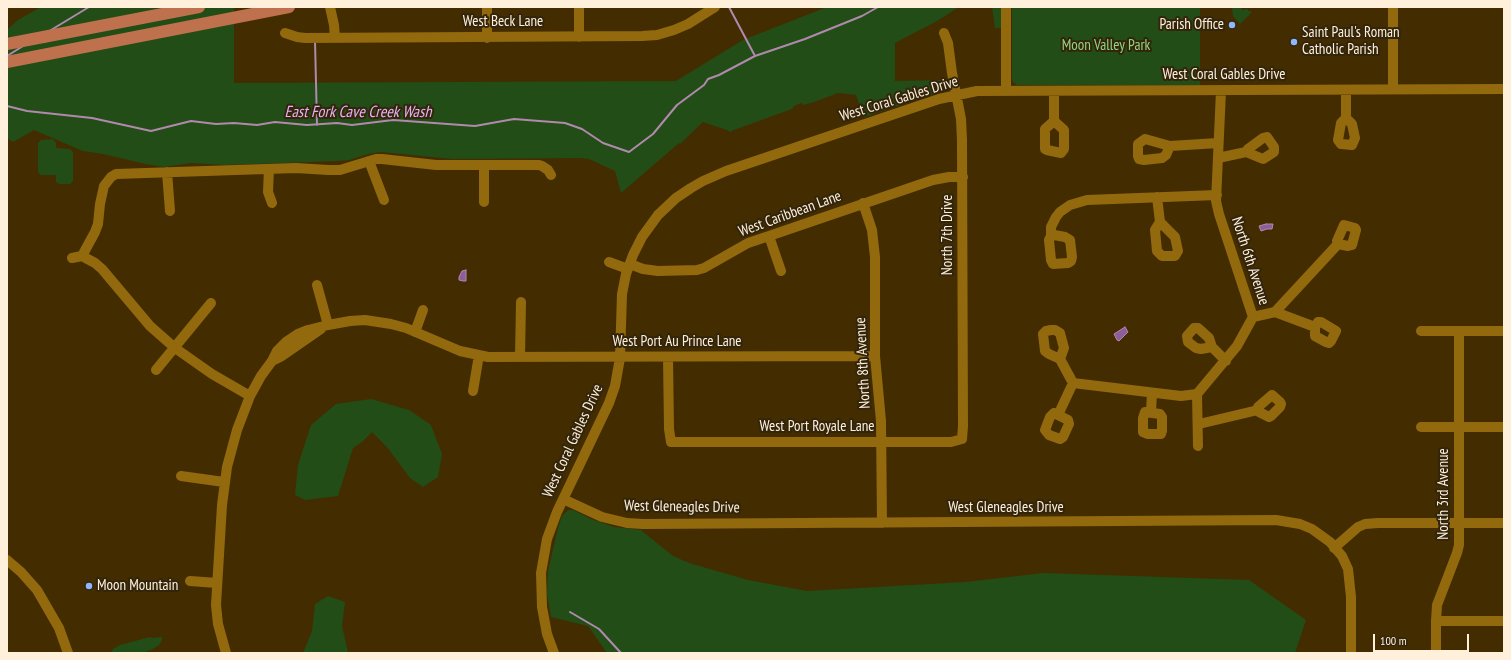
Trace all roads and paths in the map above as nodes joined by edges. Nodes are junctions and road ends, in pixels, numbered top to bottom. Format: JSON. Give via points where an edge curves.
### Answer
{"nodes":[{"id":1,"x":199,"y":7,"type":"edge"},
{"id":2,"x":289,"y":7,"type":"edge"},
{"id":3,"x":330,"y":7,"type":"edge"},
{"id":4,"x":487,"y":7,"type":"edge"},
{"id":5,"x":579,"y":7,"type":"edge"},
{"id":6,"x":715,"y":7,"type":"edge"},
{"id":7,"x":1006,"y":7,"type":"edge"},
{"id":8,"x":1393,"y":7,"type":"edge"},
{"id":9,"x":285,"y":33,"type":"dead end"},
{"id":10,"x":944,"y":33,"type":"dead end"},
{"id":11,"x":579,"y":37,"type":"junction"},
{"id":12,"x":335,"y":38,"type":"junction"},
{"id":13,"x":487,"y":38,"type":"junction"},
{"id":14,"x":10,"y":44,"type":"edge"},
{"id":15,"x":7,"y":62,"type":"edge"},
{"id":16,"x":1393,"y":89,"type":"junction"},
{"id":17,"x":1504,"y":89,"type":"edge"},
{"id":18,"x":1346,"y":90,"type":"junction"},
{"id":19,"x":1006,"y":91,"type":"junction"},
{"id":20,"x":1054,"y":91,"type":"junction"},
{"id":21,"x":1221,"y":91,"type":"junction"},
{"id":22,"x":956,"y":95,"type":"junction"},
{"id":23,"x":1346,"y":118,"type":"dead end"},
{"id":24,"x":1054,"y":120,"type":"dead end"},
{"id":25,"x":1218,"y":143,"type":"junction"},
{"id":26,"x":1170,"y":146,"type":"dead end"},
{"id":27,"x":1246,"y":152,"type":"dead end"},
{"id":28,"x":1218,"y":158,"type":"junction"},
{"id":29,"x":369,"y":161,"type":"junction"},
{"id":30,"x":484,"y":165,"type":"junction"},
{"id":31,"x":269,"y":169,"type":"junction"},
{"id":32,"x":167,"y":172,"type":"junction"},
{"id":33,"x":551,"y":175,"type":"dead end"},
{"id":34,"x":963,"y":177,"type":"junction"},
{"id":35,"x":1217,"y":194,"type":"junction"},
{"id":36,"x":1157,"y":197,"type":"junction"},
{"id":37,"x":384,"y":200,"type":"dead end"},
{"id":38,"x":484,"y":202,"type":"dead end"},
{"id":39,"x":272,"y":203,"type":"dead end"},
{"id":40,"x":863,"y":203,"type":"junction"},
{"id":41,"x":170,"y":211,"type":"dead end"},
{"id":42,"x":1160,"y":222,"type":"dead end"},
{"id":43,"x":769,"y":236,"type":"junction"},
{"id":44,"x":1051,"y":236,"type":"dead end"},
{"id":45,"x":1338,"y":244,"type":"dead end"},
{"id":46,"x":609,"y":262,"type":"dead end"},
{"id":47,"x":629,"y":266,"type":"junction"},
{"id":48,"x":781,"y":271,"type":"dead end"},
{"id":49,"x":317,"y":285,"type":"dead end"},
{"id":50,"x":521,"y":302,"type":"dead end"},
{"id":51,"x":211,"y":304,"type":"dead end"},
{"id":52,"x":423,"y":310,"type":"dead end"},
{"id":53,"x":1275,"y":312,"type":"junction"},
{"id":54,"x":1253,"y":317,"type":"junction"},
{"id":55,"x":328,"y":325,"type":"junction"},
{"id":56,"x":1315,"y":328,"type":"dead end"},
{"id":57,"x":1421,"y":331,"type":"dead end"},
{"id":58,"x":1459,"y":331,"type":"junction"},
{"id":59,"x":1504,"y":331,"type":"edge"},
{"id":60,"x":415,"y":332,"type":"junction"},
{"id":61,"x":1212,"y":347,"type":"dead end"},
{"id":62,"x":175,"y":348,"type":"junction"},
{"id":63,"x":480,"y":355,"type":"junction"},
{"id":64,"x":875,"y":356,"type":"junction"},
{"id":65,"x":520,"y":357,"type":"junction"},
{"id":66,"x":668,"y":357,"type":"junction"},
{"id":67,"x":620,"y":358,"type":"junction"},
{"id":68,"x":1060,"y":359,"type":"dead end"},
{"id":69,"x":1226,"y":361,"type":"junction"},
{"id":70,"x":156,"y":370,"type":"dead end"},
{"id":71,"x":1072,"y":383,"type":"junction"},
{"id":72,"x":473,"y":391,"type":"dead end"},
{"id":73,"x":1152,"y":392,"type":"junction"},
{"id":74,"x":1198,"y":394,"type":"junction"},
{"id":75,"x":250,"y":396,"type":"junction"},
{"id":76,"x":1258,"y":410,"type":"dead end"},
{"id":77,"x":1151,"y":412,"type":"dead end"},
{"id":78,"x":1058,"y":414,"type":"dead end"},
{"id":79,"x":1199,"y":424,"type":"junction"},
{"id":80,"x":1421,"y":427,"type":"dead end"},
{"id":81,"x":1459,"y":428,"type":"junction"},
{"id":82,"x":1504,"y":428,"type":"edge"},
{"id":83,"x":962,"y":439,"type":"joint"},
{"id":84,"x":882,"y":442,"type":"junction"},
{"id":85,"x":1198,"y":446,"type":"dead end"},
{"id":86,"x":181,"y":476,"type":"dead end"},
{"id":87,"x":224,"y":482,"type":"junction"},
{"id":88,"x":563,"y":499,"type":"junction"},
{"id":89,"x":882,"y":523,"type":"junction"},
{"id":90,"x":1459,"y":523,"type":"junction"},
{"id":91,"x":1504,"y":523,"type":"edge"},
{"id":92,"x":1334,"y":548,"type":"junction"},
{"id":93,"x":7,"y":560,"type":"edge"},
{"id":94,"x":190,"y":581,"type":"dead end"},
{"id":95,"x":217,"y":583,"type":"junction"},
{"id":96,"x":1436,"y":621,"type":"junction"},
{"id":97,"x":1504,"y":621,"type":"edge"},
{"id":98,"x":68,"y":653,"type":"edge"},
{"id":99,"x":226,"y":653,"type":"edge"},
{"id":100,"x":554,"y":653,"type":"edge"},
{"id":101,"x":1351,"y":653,"type":"edge"},
{"id":102,"x":1436,"y":653,"type":"edge"}],
"edges":[{"from":1,"to":14,"type":"main road"},
{"from":2,"to":15,"type":"main road"},
{"from":3,"to":12,"type":"street"},
{"from":4,"to":13,"type":"street"},
{"from":5,"to":11,"type":"street"},
{"from":6,"to":11,"type":"street","name":"West Beck Lane","via":[[688,24],[657,35]]},
{"from":7,"to":19,"type":"street"},
{"from":8,"to":16,"type":"street"},
{"from":9,"to":12,"type":"street","name":"West Beck Lane","via":[[297,37]]},
{"from":10,"to":22,"type":"street","name":"North 7th Drive","via":[[948,43]]},
{"from":11,"to":13,"type":"street","name":"West Beck Lane"},
{"from":12,"to":13,"type":"street","name":"West Beck Lane"},
{"from":16,"to":17,"type":"street","name":"West Coral Gables Drive"},
{"from":16,"to":18,"type":"street","name":"West Coral Gables Drive"},
{"from":18,"to":21,"type":"street","name":"West Coral Gables Drive"},
{"from":18,"to":23,"type":"street"},
{"from":19,"to":20,"type":"street","name":"West Coral Gables Drive"},
{"from":19,"to":22,"type":"street","name":"West Coral Gables Drive","via":[[977,91]]},
{"from":20,"to":21,"type":"street","name":"West Coral Gables Drive"},
{"from":20,"to":24,"type":"street"},
{"from":21,"to":25,"type":"street","name":"North 6th Avenue"},
{"from":22,"to":34,"type":"street","name":"North 7th Drive","via":[[962,130]]},
{"from":22,"to":47,"type":"street","name":"West Coral Gables Drive","via":[[726,171],[703,181],[676,198],[658,215],[642,237]]},
{"from":25,"to":26,"type":"street"},
{"from":25,"to":28,"type":"street","name":"North 6th Avenue"},
{"from":27,"to":28,"type":"street"},
{"from":28,"to":35,"type":"street","name":"North 6th Avenue"},
{"from":29,"to":30,"type":"street","via":[[382,159],[436,165]]},
{"from":29,"to":31,"type":"street","via":[[340,170]]},
{"from":29,"to":37,"type":"street"},
{"from":30,"to":33,"type":"street","via":[[539,165]]},
{"from":30,"to":38,"type":"street"},
{"from":31,"to":32,"type":"street"},
{"from":31,"to":39,"type":"street","via":[[268,192]]},
{"from":32,"to":41,"type":"street"},
{"from":32,"to":62,"type":"street","via":[[111,177],[104,186],[95,232],[77,257],[102,269],[150,326]]},
{"from":34,"to":40,"type":"street","name":"West Caribbean Lane","via":[[941,178]]},
{"from":34,"to":83,"type":"street","name":"North 7th Drive"},
{"from":35,"to":36,"type":"street"},
{"from":35,"to":54,"type":"street","name":"North 6th Avenue","via":[[1219,214]]},
{"from":36,"to":42,"type":"street"},
{"from":36,"to":44,"type":"street","via":[[1075,202],[1060,212],[1051,227]]},
{"from":40,"to":43,"type":"street","name":"West Caribbean Lane"},
{"from":40,"to":64,"type":"street","name":"North 8th Avenue","via":[[872,230],[875,258]]},
{"from":43,"to":47,"type":"street","name":"West Caribbean Lane","via":[[748,243],[697,270],[651,270]]},
{"from":43,"to":48,"type":"street"},
{"from":45,"to":53,"type":"street"},
{"from":46,"to":47,"type":"street","name":"West Caribbean Lane"},
{"from":47,"to":67,"type":"street","name":"West Coral Gables Drive","via":[[622,298]]},
{"from":49,"to":55,"type":"street"},
{"from":50,"to":65,"type":"street"},
{"from":51,"to":62,"type":"street"},
{"from":52,"to":60,"type":"street"},
{"from":53,"to":54,"type":"street"},
{"from":53,"to":56,"type":"street"},
{"from":54,"to":69,"type":"street","name":"North 6th Avenue"},
{"from":55,"to":60,"type":"street","name":"West Port Au Prince Lane","via":[[365,320]]},
{"from":55,"to":75,"type":"street","name":"West Port Au Prince Lane","via":[[308,330],[288,340],[277,350]]},
{"from":57,"to":58,"type":"street"},
{"from":58,"to":59,"type":"street"},
{"from":58,"to":81,"type":"street","name":"North 3rd Avenue"},
{"from":60,"to":63,"type":"street","name":"West Port Au Prince Lane","via":[[460,351]]},
{"from":61,"to":69,"type":"street"},
{"from":62,"to":70,"type":"street"},
{"from":62,"to":75,"type":"street"},
{"from":63,"to":65,"type":"street","name":"West Port Au Prince Lane"},
{"from":63,"to":72,"type":"street"},
{"from":64,"to":66,"type":"street","name":"West Port Au Prince Lane"},
{"from":64,"to":84,"type":"street","name":"North 8th Avenue"},
{"from":65,"to":67,"type":"street","name":"West Port Au Prince Lane"},
{"from":66,"to":67,"type":"street","name":"West Port Au Prince Lane"},
{"from":66,"to":84,"type":"street","name":"West Port Royale Lane","via":[[669,429],[672,442]]},
{"from":67,"to":88,"type":"street","name":"West Coral Gables Drive","via":[[609,403]]},
{"from":68,"to":71,"type":"street"},
{"from":69,"to":74,"type":"street","name":"North 6th Avenue"},
{"from":71,"to":73,"type":"street"},
{"from":71,"to":78,"type":"street"},
{"from":73,"to":74,"type":"street","via":[[1180,396]]},
{"from":73,"to":77,"type":"street"},
{"from":74,"to":79,"type":"street"},
{"from":75,"to":87,"type":"street","name":"West Port Au Prince Lane","via":[[235,436]]},
{"from":76,"to":79,"type":"street"},
{"from":79,"to":85,"type":"street"},
{"from":80,"to":81,"type":"street"},
{"from":81,"to":82,"type":"street"},
{"from":81,"to":90,"type":"street","name":"North 3rd Avenue"},
{"from":83,"to":84,"type":"street","name":"West Port Royale Lane","via":[[951,442]]},
{"from":84,"to":89,"type":"street","name":"North 8th Avenue"},
{"from":86,"to":87,"type":"street"},
{"from":87,"to":95,"type":"street","name":"West Port Au Prince Lane"},
{"from":88,"to":89,"type":"street","name":"West Gleneagles Drive","via":[[602,517],[628,523]]},
{"from":88,"to":100,"type":"street","name":"West Coral Gables Drive","via":[[550,528],[543,557],[541,590],[542,615]]},
{"from":89,"to":92,"type":"street","name":"West Gleneagles Drive","via":[[1276,520],[1312,529]]},
{"from":90,"to":91,"type":"street"},
{"from":90,"to":92,"type":"street","via":[[1365,524]]},
{"from":90,"to":96,"type":"street","name":"North 3rd Avenue","via":[[1459,545],[1440,595]]},
{"from":92,"to":101,"type":"street","name":"West Gleneagles Drive","via":[[1342,556],[1348,569]]},
{"from":93,"to":98,"type":"street","via":[[37,590],[57,623]]},
{"from":94,"to":95,"type":"street"},
{"from":95,"to":99,"type":"street","name":"West Port Au Prince Lane","via":[[218,624]]},
{"from":96,"to":97,"type":"street"},
{"from":96,"to":102,"type":"street","name":"North 3rd Avenue"}]}
